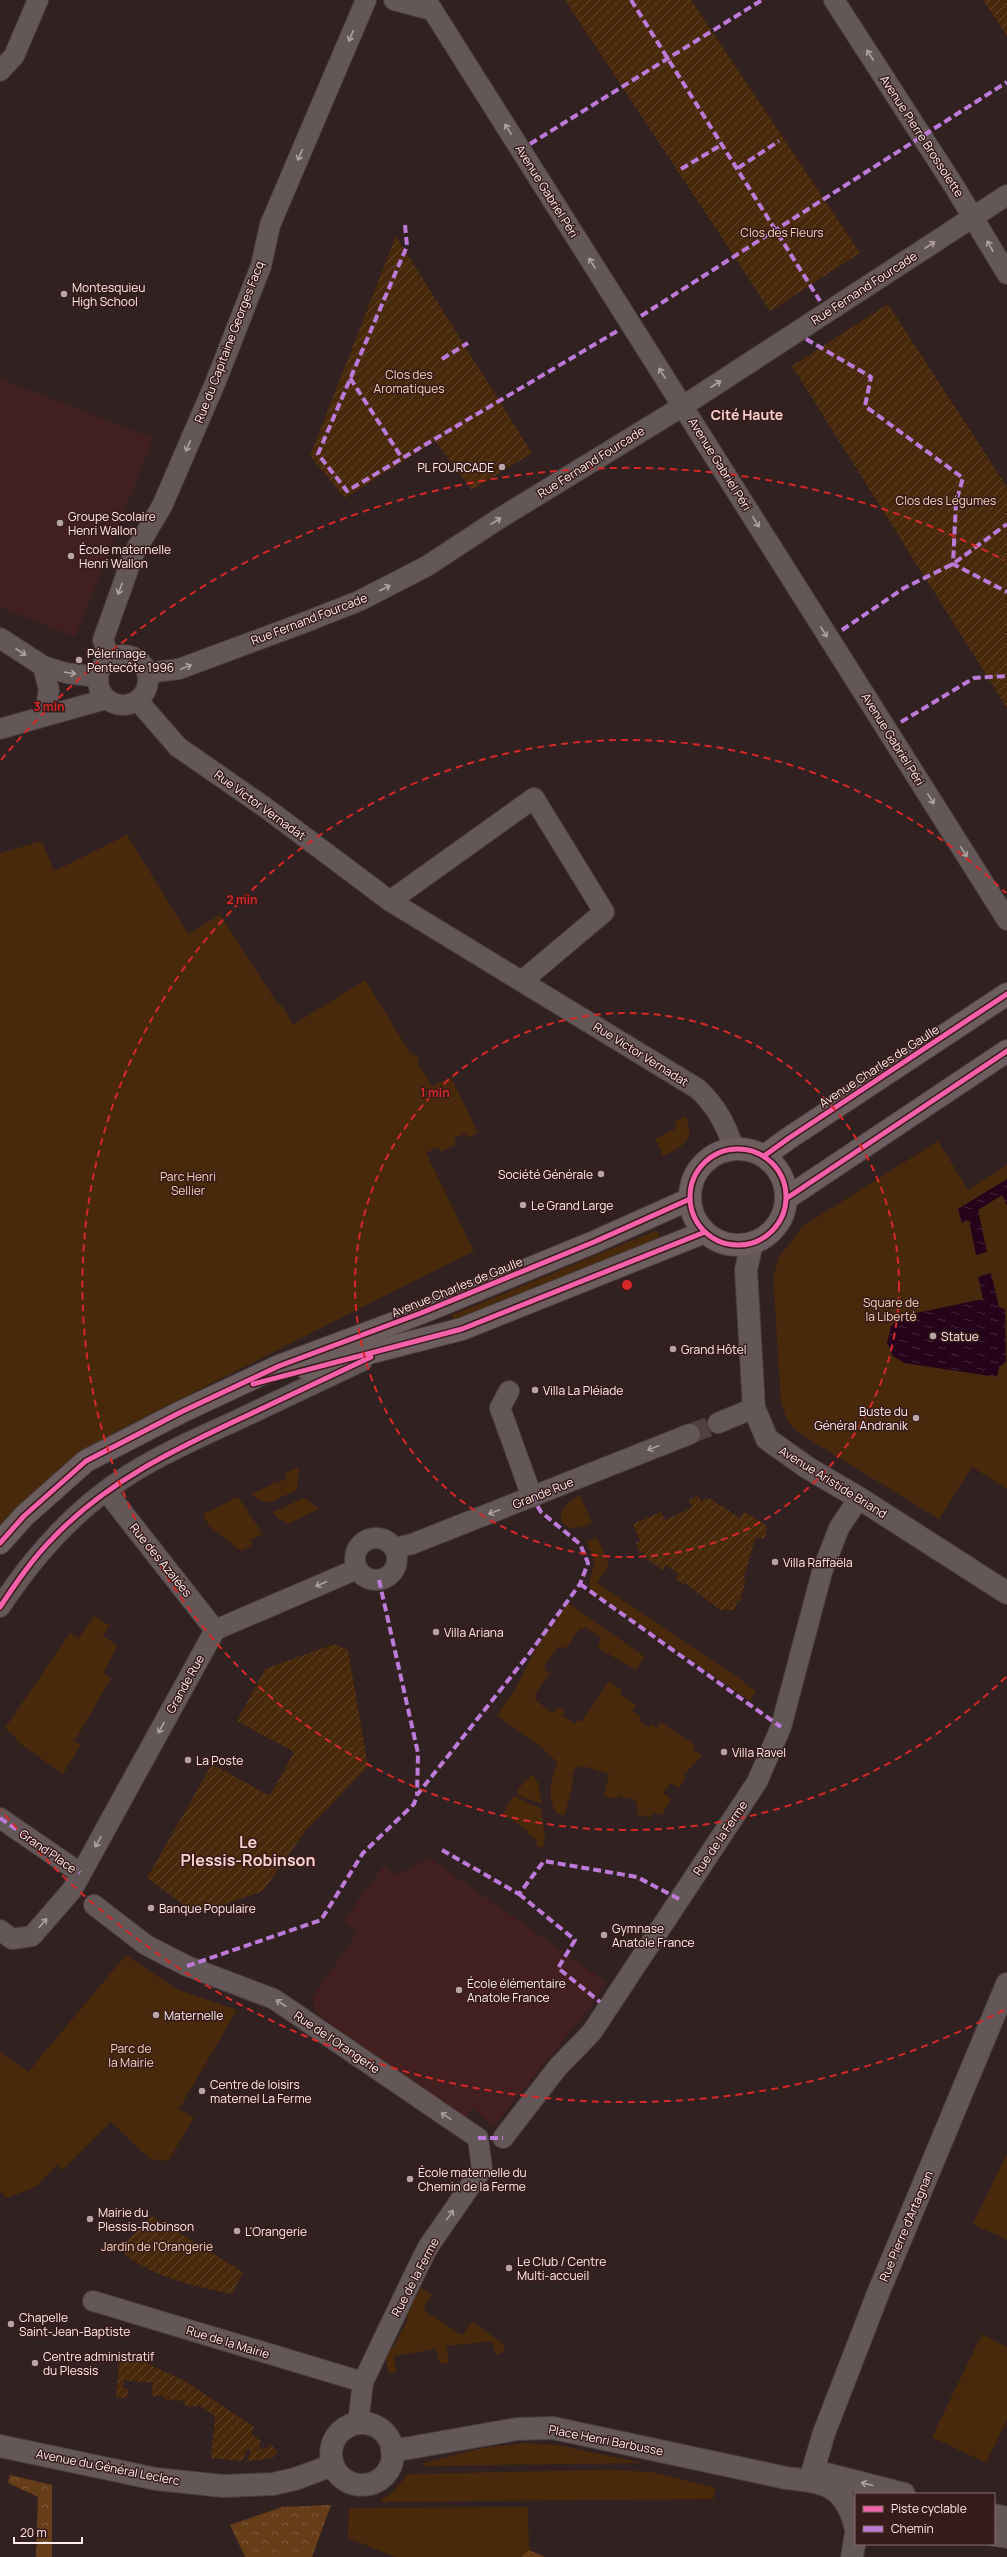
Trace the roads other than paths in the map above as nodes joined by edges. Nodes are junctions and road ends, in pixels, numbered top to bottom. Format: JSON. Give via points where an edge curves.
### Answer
{"nodes":[{"id":1,"x":38,"y":0,"type":"edge"},
{"id":2,"x":391,"y":0,"type":"edge"},
{"id":3,"x":394,"y":0,"type":"edge"},
{"id":4,"x":834,"y":0,"type":"edge"},
{"id":5,"x":429,"y":5,"type":"edge"},
{"id":6,"x":364,"y":6,"type":"edge"},
{"id":7,"x":0,"y":71,"type":"edge"},
{"id":8,"x":1007,"y":195,"type":"edge"},
{"id":9,"x":974,"y":217,"type":"junction"},
{"id":10,"x":1007,"y":274,"type":"edge"},
{"id":11,"x":683,"y":406,"type":"junction"},
{"id":12,"x":0,"y":638,"type":"edge"},
{"id":13,"x":110,"y":658,"type":"junction"},
{"id":14,"x":43,"y":666,"type":"junction"},
{"id":15,"x":148,"y":673,"type":"junction"},
{"id":16,"x":98,"y":677,"type":"junction"},
{"id":17,"x":106,"y":699,"type":"junction"},
{"id":18,"x":138,"y":701,"type":"junction"},
{"id":19,"x":44,"y":716,"type":"junction"},
{"id":20,"x":0,"y":729,"type":"edge"},
{"id":21,"x":390,"y":901,"type":"junction"},
{"id":22,"x":1007,"y":920,"type":"edge"},
{"id":23,"x":522,"y":981,"type":"junction"},
{"id":24,"x":1007,"y":994,"type":"edge"},
{"id":25,"x":1007,"y":1051,"type":"edge"},
{"id":26,"x":734,"y":1150,"type":"junction"},
{"id":27,"x":764,"y":1156,"type":"junction"},
{"id":28,"x":787,"y":1198,"type":"junction"},
{"id":29,"x":690,"y":1199,"type":"junction"},
{"id":30,"x":705,"y":1232,"type":"junction"},
{"id":31,"x":752,"y":1243,"type":"junction"},
{"id":32,"x":395,"y":1345,"type":"junction"},
{"id":33,"x":230,"y":1390,"type":"junction"},
{"id":34,"x":509,"y":1391,"type":"dead end"},
{"id":35,"x":754,"y":1408,"type":"junction"},
{"id":36,"x":718,"y":1423,"type":"tunnel mouth"},
{"id":37,"x":690,"y":1434,"type":"tunnel mouth"},
{"id":38,"x":106,"y":1491,"type":"junction"},
{"id":39,"x":532,"y":1497,"type":"junction"},
{"id":40,"x":860,"y":1498,"type":"junction"},
{"id":41,"x":24,"y":1516,"type":"junction"},
{"id":42,"x":0,"y":1542,"type":"edge"},
{"id":43,"x":395,"y":1548,"type":"junction"},
{"id":44,"x":0,"y":1558,"type":"edge"},
{"id":45,"x":357,"y":1569,"type":"junction"},
{"id":46,"x":1007,"y":1593,"type":"edge"},
{"id":47,"x":0,"y":1607,"type":"edge"},
{"id":48,"x":215,"y":1630,"type":"junction"},
{"id":49,"x":0,"y":1818,"type":"edge"},
{"id":50,"x":83,"y":1892,"type":"junction"},
{"id":51,"x":0,"y":1930,"type":"edge"},
{"id":52,"x":1007,"y":1984,"type":"edge"},
{"id":53,"x":478,"y":2138,"type":"joint"},
{"id":54,"x":503,"y":2138,"type":"dead end"},
{"id":55,"x":93,"y":2301,"type":"dead end"},
{"id":56,"x":363,"y":2382,"type":"junction"},
{"id":57,"x":358,"y":2423,"type":"junction"},
{"id":58,"x":0,"y":2446,"type":"edge"},
{"id":59,"x":392,"y":2451,"type":"junction"},
{"id":60,"x":333,"y":2465,"type":"junction"},
{"id":61,"x":816,"y":2476,"type":"junction"},
{"id":62,"x":899,"y":2493,"type":"edge"},
{"id":63,"x":995,"y":2515,"type":"edge"},
{"id":64,"x":1007,"y":2518,"type":"edge"},
{"id":65,"x":855,"y":2524,"type":"edge"},
{"id":66,"x":995,"y":2535,"type":"edge"},
{"id":67,"x":1007,"y":2537,"type":"edge"},
{"id":68,"x":855,"y":2539,"type":"edge"},
{"id":69,"x":852,"y":2557,"type":"edge"}],
"edges":[{"from":1,"to":7,"type":"street","via":[[14,56]]},
{"from":2,"to":6,"type":"street"},
{"from":3,"to":5,"type":"street","name":"Avenue Gabriel Péri"},
{"from":9,"to":4,"type":"street","name":"Avenue Pierre Brossolette","one_way":true},
{"from":11,"to":5,"type":"street","name":"Avenue Gabriel Péri","one_way":true},
{"from":6,"to":13,"type":"street","name":"Rue du Capitaine Georges Facq","one_way":true,"via":[[270,225],[261,266],[216,380],[162,506],[134,553],[103,640]]},
{"from":8,"to":9,"type":"street","name":"Rue Fernand Fourcade"},
{"from":10,"to":9,"type":"street","name":"Avenue Pierre Brossolette","one_way":true},
{"from":11,"to":9,"type":"street","name":"Rue Fernand Fourcade","one_way":true},
{"from":15,"to":11,"type":"street","name":"Rue Fernand Fourcade","one_way":true,"via":[[179,670],[359,601],[427,566]]},
{"from":11,"to":22,"type":"street","name":"Avenue Gabriel Péri","one_way":true},
{"from":12,"to":14,"type":"street","one_way":true},
{"from":13,"to":15,"type":"street","via":[[125,655],[133,657],[145,666]]},
{"from":13,"to":16,"type":"street","via":[[104,663]]},
{"from":14,"to":16,"type":"street","one_way":true,"via":[[66,673]]},
{"from":14,"to":19,"type":"street","via":[[49,690]]},
{"from":15,"to":18,"type":"street","via":[[147,689]]},
{"from":16,"to":17,"type":"street","via":[[98,685]]},
{"from":17,"to":18,"type":"street","via":[[122,706]]},
{"from":17,"to":19,"type":"street"},
{"from":18,"to":21,"type":"street","name":"Rue Victor Vernadat","via":[[178,747],[266,808]]},
{"from":19,"to":20,"type":"street"},
{"from":21,"to":23,"type":"street","name":"Rue Victor Vernadat"},
{"from":21,"to":23,"type":"street","via":[[534,798],[604,912]]},
{"from":23,"to":26,"type":"street","name":"Rue Victor Vernadat","via":[[698,1089],[712,1102],[725,1124]]},
{"from":24,"to":27,"type":"main road","name":"Avenue Charles de Gaulle"},
{"from":25,"to":28,"type":"main road"},
{"from":26,"to":27,"type":"main road","via":[[750,1151]]},
{"from":26,"to":29,"type":"main road","via":[[720,1153],[708,1160],[698,1171],[692,1184]]},
{"from":27,"to":28,"type":"main road","via":[[776,1168],[784,1182]]},
{"from":28,"to":31,"type":"main road","via":[[784,1213],[777,1226],[766,1236]]},
{"from":29,"to":30,"type":"main road","via":[[698,1222]]},
{"from":29,"to":33,"type":"main road","name":"Avenue Charles de Gaulle","via":[[594,1242],[421,1313],[279,1366]]},
{"from":30,"to":31,"type":"main road","via":[[727,1244]]},
{"from":30,"to":32,"type":"main road","name":"Avenue Charles de Gaulle","via":[[462,1329]]},
{"from":31,"to":35,"type":"street","name":"Avenue Aristide Briand","via":[[746,1270]]},
{"from":32,"to":33,"type":"main road","name":"Avenue Charles de Gaulle"},
{"from":32,"to":38,"type":"street","name":"Avenue Charles de Gaulle","via":[[198,1438],[136,1470]]},
{"from":33,"to":41,"type":"main road","name":"Avenue Charles de Gaulle","via":[[86,1460]]},
{"from":34,"to":39,"type":"street","via":[[500,1408]]},
{"from":35,"to":36,"type":"street"},
{"from":35,"to":40,"type":"street","name":"Avenue Aristide Briand","via":[[767,1439],[808,1468]]},
{"from":37,"to":39,"type":"street","name":"Grande Rue","one_way":true},
{"from":38,"to":47,"type":"street","name":"Avenue Charles de Gaulle","via":[[53,1538],[14,1585]]},
{"from":38,"to":48,"type":"street","name":"Rue des Azalées"},
{"from":39,"to":43,"type":"street","name":"Grande Rue","one_way":true,"via":[[412,1544]]},
{"from":40,"to":46,"type":"street","name":"Avenue Aristide Briand"},
{"from":40,"to":54,"type":"street","name":"Rue de la Ferme","via":[[839,1528],[822,1572],[781,1727],[757,1782],[592,2032],[558,2067]]},
{"from":41,"to":42,"type":"main road","name":"Avenue Charles de Gaulle"},
{"from":41,"to":44,"type":"main road","name":"Avenue Charles de Gaulle"},
{"from":43,"to":45,"type":"street","via":[[378,1537],[365,1540],[356,1550]]},
{"from":43,"to":45,"type":"street","via":[[397,1562],[391,1574],[385,1578],[372,1580],[361,1575]]},
{"from":45,"to":48,"type":"street","one_way":true},
{"from":48,"to":50,"type":"street","name":"Grande Rue","one_way":true},
{"from":49,"to":50,"type":"street","name":"Grand'Place"},
{"from":51,"to":50,"type":"street","name":"Grand'Place","one_way":true,"via":[[12,1939],[32,1936]]},
{"from":53,"to":50,"type":"street","name":"Rue de l'Orangerie","one_way":true,"via":[[274,1999],[187,1966],[146,1945]]},
{"from":52,"to":61,"type":"street","name":"Rue Pierre d'Artagnan","via":[[879,2291],[824,2433]]},
{"from":56,"to":53,"type":"street","name":"Rue de la Ferme","one_way":true,"via":[[428,2247],[482,2168]]},
{"from":55,"to":56,"type":"street","name":"Rue de la Mairie"},
{"from":56,"to":57,"type":"street","name":"Rue de la Ferme"},
{"from":57,"to":59,"type":"street","via":[[377,2427],[385,2434]]},
{"from":57,"to":60,"type":"street","via":[[349,2426],[335,2438],[331,2456]]},
{"from":58,"to":60,"type":"street","name":"Avenue du Général Leclerc","via":[[156,2479],[223,2486],[273,2484]]},
{"from":59,"to":60,"type":"street","via":[[388,2470],[382,2477],[366,2484],[346,2481]]},
{"from":59,"to":61,"type":"street","name":"Place Henri Barbusse","via":[[517,2428],[553,2428],[786,2478]]},
{"from":62,"to":61,"type":"street","one_way":true},
{"from":61,"to":65,"type":"street","via":[[845,2499]]},
{"from":63,"to":64,"type":"street"},
{"from":66,"to":67,"type":"street"},
{"from":68,"to":69,"type":"street"}]}
